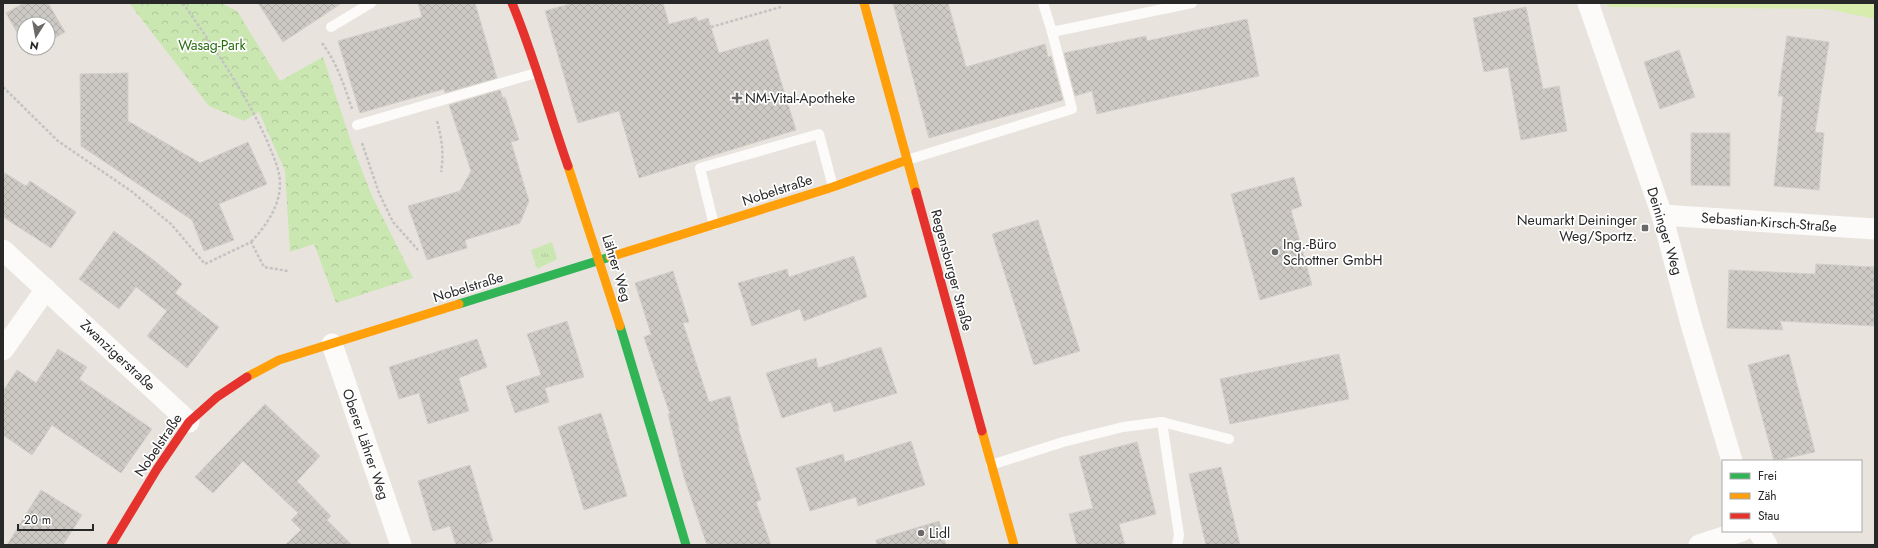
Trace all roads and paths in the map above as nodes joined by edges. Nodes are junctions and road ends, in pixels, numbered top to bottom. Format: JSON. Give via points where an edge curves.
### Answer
{"nodes":[{"id":1,"x":183,"y":3,"type":"edge"},
{"id":2,"x":371,"y":3,"type":"edge"},
{"id":3,"x":512,"y":3,"type":"edge"},
{"id":4,"x":864,"y":3,"type":"edge"},
{"id":5,"x":1043,"y":3,"type":"edge"},
{"id":6,"x":1192,"y":3,"type":"edge"},
{"id":7,"x":1588,"y":3,"type":"edge"},
{"id":8,"x":781,"y":7,"type":"dead end"},
{"id":9,"x":331,"y":27,"type":"dead end"},
{"id":10,"x":711,"y":28,"type":"dead end"},
{"id":11,"x":1052,"y":32,"type":"junction"},
{"id":12,"x":536,"y":73,"type":"junction"},
{"id":13,"x":3,"y":87,"type":"edge"},
{"id":14,"x":432,"y":103,"type":"junction"},
{"id":15,"x":357,"y":125,"type":"dead end"},
{"id":16,"x":907,"y":160,"type":"junction"},
{"id":17,"x":441,"y":172,"type":"dead end"},
{"id":18,"x":833,"y":187,"type":"junction"},
{"id":19,"x":1662,"y":215,"type":"junction"},
{"id":20,"x":714,"y":225,"type":"junction"},
{"id":21,"x":1875,"y":229,"type":"edge"},
{"id":22,"x":251,"y":242,"type":"junction"},
{"id":23,"x":3,"y":250,"type":"edge"},
{"id":24,"x":600,"y":261,"type":"junction"},
{"id":25,"x":288,"y":271,"type":"dead end"},
{"id":26,"x":46,"y":288,"type":"junction"},
{"id":27,"x":332,"y":344,"type":"junction"},
{"id":28,"x":3,"y":350,"type":"edge"},
{"id":29,"x":189,"y":422,"type":"junction"},
{"id":30,"x":1162,"y":422,"type":"junction"},
{"id":31,"x":1229,"y":439,"type":"dead end"},
{"id":32,"x":1732,"y":460,"type":"edge"},
{"id":33,"x":991,"y":465,"type":"junction"},
{"id":34,"x":1739,"y":532,"type":"edge"},
{"id":35,"x":1759,"y":532,"type":"edge"},
{"id":36,"x":111,"y":545,"type":"edge"},
{"id":37,"x":401,"y":545,"type":"edge"},
{"id":38,"x":686,"y":545,"type":"edge"},
{"id":39,"x":1014,"y":545,"type":"edge"},
{"id":40,"x":1177,"y":545,"type":"edge"},
{"id":41,"x":1699,"y":545,"type":"edge"},
{"id":42,"x":1767,"y":545,"type":"edge"}],
"edges":[{"from":1,"to":22,"type":"path","via":[[240,89],[260,124],[277,164],[280,184],[278,201],[265,227]]},
{"from":2,"to":9,"type":"lane"},
{"from":3,"to":12,"type":"street","name":"Lährer Weg","via":[[527,40]]},
{"from":4,"to":16,"type":"street","name":"Regensburger Straße"},
{"from":5,"to":11,"type":"lane"},
{"from":6,"to":11,"type":"lane"},
{"from":7,"to":19,"type":"street","name":"Deininger Weg"},
{"from":8,"to":10,"type":"path"},
{"from":11,"to":16,"type":"lane","via":[[1072,109]]},
{"from":12,"to":14,"type":"lane"},
{"from":12,"to":24,"type":"street","name":"Lährer Weg"},
{"from":13,"to":22,"type":"path","via":[[58,141],[131,190],[171,224],[205,264]]},
{"from":14,"to":15,"type":"lane"},
{"from":14,"to":17,"type":"path","via":[[442,141],[444,157]]},
{"from":16,"to":18,"type":"street","name":"Nobelstraße"},
{"from":16,"to":33,"type":"street","name":"Regensburger Straße"},
{"from":18,"to":20,"type":"street","name":"Nobelstraße"},
{"from":18,"to":20,"type":"lane","via":[[818,134],[700,168]]},
{"from":19,"to":21,"type":"street","name":"Sebastian-Kirsch-Straße"},
{"from":19,"to":32,"type":"street","name":"Deininger Weg"},
{"from":20,"to":24,"type":"street","name":"Nobelstraße"},
{"from":22,"to":25,"type":"path","via":[[264,267]]},
{"from":23,"to":26,"type":"street","name":"Zwanzigerstraße"},
{"from":24,"to":27,"type":"street","name":"Nobelstraße"},
{"from":24,"to":38,"type":"street","name":"Lährer Weg"},
{"from":26,"to":28,"type":"street"},
{"from":26,"to":29,"type":"street","name":"Zwanzigerstraße"},
{"from":27,"to":29,"type":"street","name":"Nobelstraße","via":[[279,360],[248,376],[217,397]]},
{"from":27,"to":37,"type":"street","name":"Oberer Lährer Weg"},
{"from":29,"to":36,"type":"street","name":"Nobelstraße"},
{"from":30,"to":31,"type":"lane"},
{"from":30,"to":33,"type":"lane","via":[[1123,427],[1063,442]]},
{"from":30,"to":40,"type":"lane","via":[[1179,535]]},
{"from":33,"to":39,"type":"street","name":"Regensburger Straße"},
{"from":34,"to":41,"type":"street"},
{"from":35,"to":42,"type":"street"}]}
